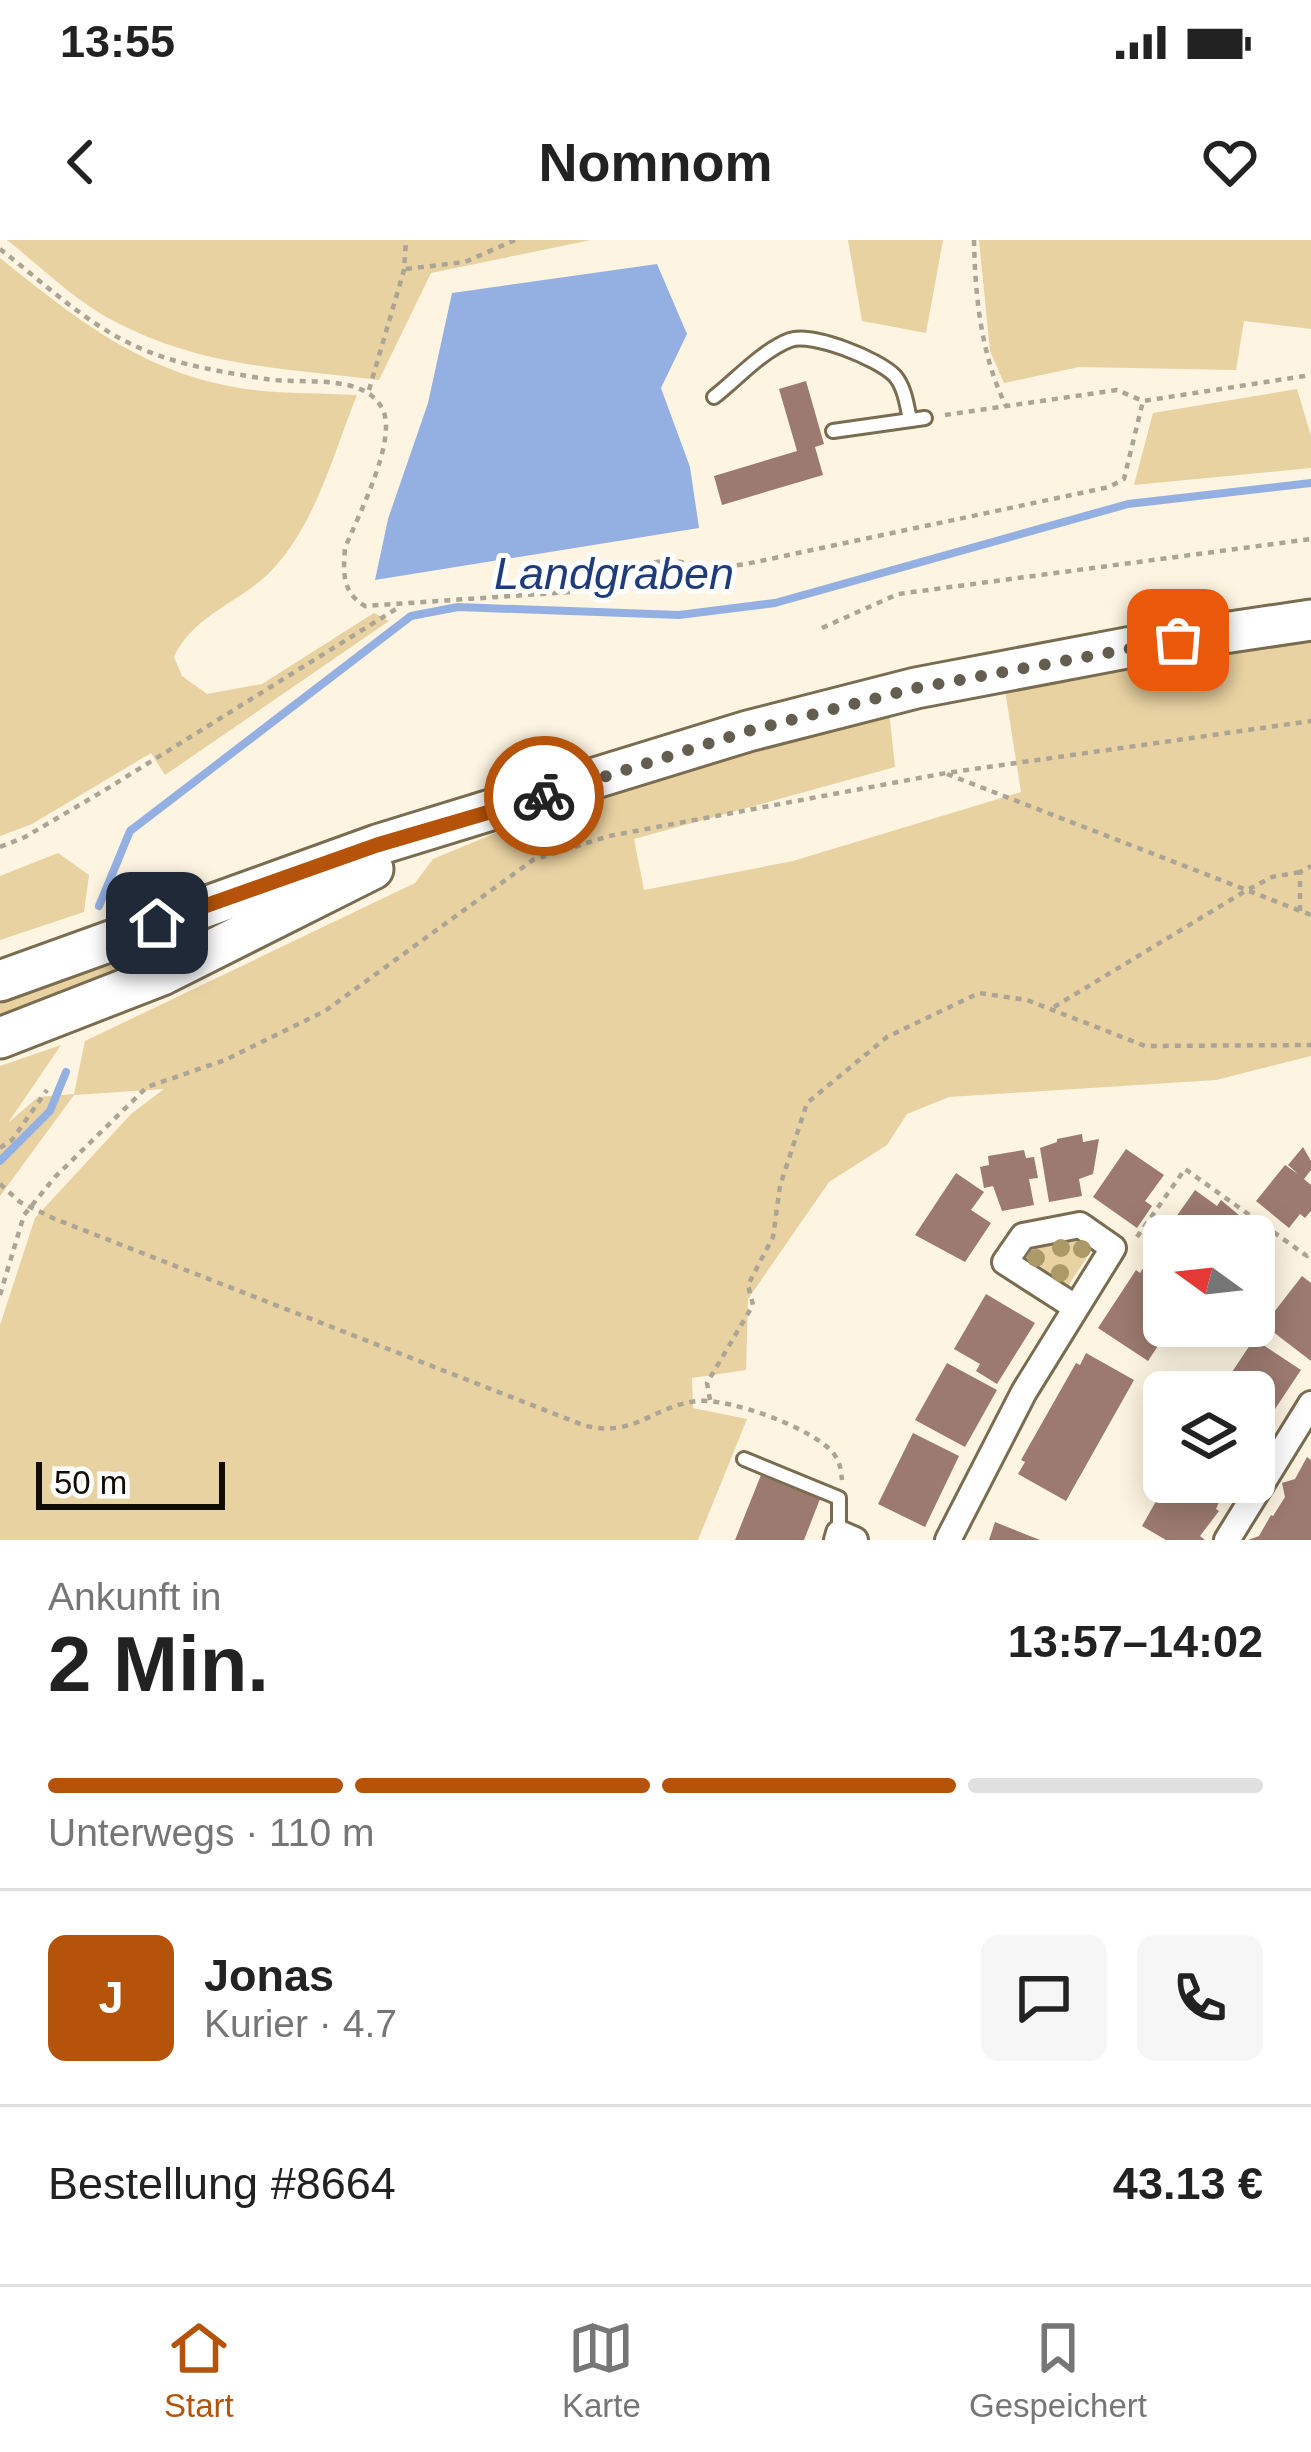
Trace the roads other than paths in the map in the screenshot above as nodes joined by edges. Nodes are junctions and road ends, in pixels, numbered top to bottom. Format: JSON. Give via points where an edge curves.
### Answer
{"nodes":[{"id":1,"x":714,"y":397,"type":"dead end"},
{"id":2,"x":833,"y":431,"type":"dead end"},
{"id":3,"x":1311,"y":620,"type":"edge"},
{"id":4,"x":474,"y":818,"type":"junction"},
{"id":5,"x":0,"y":980,"type":"edge"},
{"id":6,"x":0,"y":1039,"type":"edge"},
{"id":7,"x":1075,"y":1306,"type":"junction"},
{"id":8,"x":1311,"y":1404,"type":"edge"},
{"id":9,"x":744,"y":1459,"type":"dead end"},
{"id":10,"x":844,"y":1538,"type":"edge"},
{"id":11,"x":948,"y":1540,"type":"edge"},
{"id":12,"x":1227,"y":1540,"type":"edge"}],
"edges":[{"from":1,"to":2,"type":"lane","via":[[780,345],[808,338],[886,369],[918,419]]},
{"from":3,"to":4,"type":"main road","via":[[916,688],[748,731]]},
{"from":4,"to":5,"type":"main road"},
{"from":4,"to":6,"type":"main road","via":[[162,975]]},
{"from":7,"to":7,"type":"street","via":[[1113,1248],[1080,1225],[1023,1236],[1005,1262]]},
{"from":7,"to":11,"type":"street"},
{"from":8,"to":12,"type":"street"},
{"from":9,"to":10,"type":"lane","via":[[839,1498]]}]}
